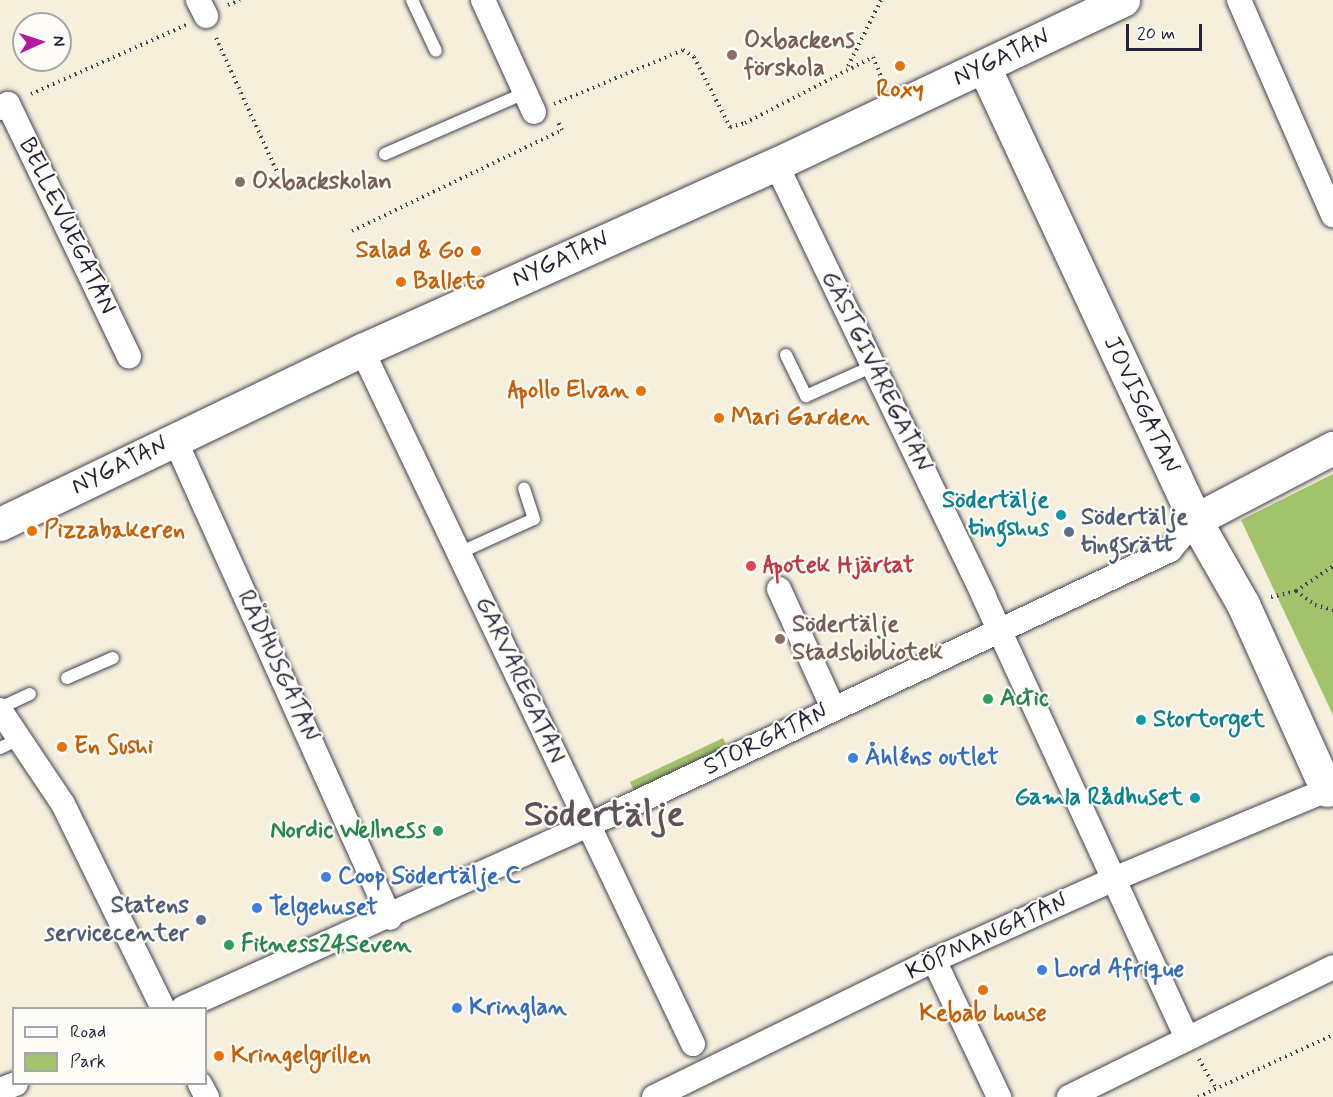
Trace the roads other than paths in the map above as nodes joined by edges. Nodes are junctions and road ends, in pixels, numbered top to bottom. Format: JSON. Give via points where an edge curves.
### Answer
{"nodes":[{"id":1,"x":412,"y":0,"type":"edge"},
{"id":2,"x":483,"y":0,"type":"edge"},
{"id":3,"x":1123,"y":0,"type":"edge"},
{"id":4,"x":1239,"y":0,"type":"edge"},
{"id":5,"x":436,"y":51,"type":"dead end"},
{"id":6,"x":984,"y":67,"type":"junction"},
{"id":7,"x":531,"y":102,"type":"joint"},
{"id":8,"x":4,"y":106,"type":"edge"},
{"id":9,"x":385,"y":154,"type":"dead end"},
{"id":10,"x":776,"y":164,"type":"junction"},
{"id":11,"x":1333,"y":215,"type":"edge"},
{"id":12,"x":362,"y":350,"type":"junction"},
{"id":13,"x":786,"y":355,"type":"dead end"},
{"id":14,"x":129,"y":356,"type":"dead end"},
{"id":15,"x":873,"y":366,"type":"junction"},
{"id":16,"x":175,"y":440,"type":"junction"},
{"id":17,"x":1333,"y":448,"type":"edge"},
{"id":18,"x":524,"y":489,"type":"dead end"},
{"id":19,"x":1195,"y":520,"type":"junction"},
{"id":20,"x":0,"y":524,"type":"edge"},
{"id":21,"x":459,"y":553,"type":"junction"},
{"id":22,"x":779,"y":589,"type":"dead end"},
{"id":23,"x":998,"y":628,"type":"junction"},
{"id":24,"x":113,"y":658,"type":"dead end"},
{"id":25,"x":67,"y":678,"type":"dead end"},
{"id":26,"x":30,"y":694,"type":"dead end"},
{"id":27,"x":833,"y":708,"type":"junction"},
{"id":28,"x":0,"y":709,"type":"edge"},
{"id":29,"x":9,"y":743,"type":"edge"},
{"id":30,"x":1331,"y":796,"type":"edge"},
{"id":31,"x":589,"y":825,"type":"junction"},
{"id":32,"x":1114,"y":879,"type":"junction"},
{"id":33,"x":390,"y":918,"type":"junction"},
{"id":34,"x":934,"y":960,"type":"junction"},
{"id":35,"x":1333,"y":967,"type":"edge"},
{"id":36,"x":163,"y":1007,"type":"edge"},
{"id":37,"x":185,"y":1007,"type":"edge"},
{"id":38,"x":1187,"y":1038,"type":"junction"},
{"id":39,"x":693,"y":1044,"type":"dead end"},
{"id":40,"x":654,"y":1097,"type":"edge"},
{"id":41,"x":999,"y":1097,"type":"edge"},
{"id":42,"x":1069,"y":1097,"type":"edge"}],
"edges":[{"from":1,"to":5,"type":"lane"},
{"from":2,"to":7,"type":"street"},
{"from":3,"to":6,"type":"street","name":"NYGATAN"},
{"from":4,"to":11,"type":"street"},
{"from":6,"to":10,"type":"street","name":"NYGATAN"},
{"from":6,"to":19,"type":"street","name":"JOVISGATAN"},
{"from":7,"to":9,"type":"lane"},
{"from":8,"to":14,"type":"street","name":"BELLEVUEGATAN"},
{"from":10,"to":12,"type":"street","name":"NYGATAN"},
{"from":10,"to":15,"type":"street","name":"GÄSTGIVAREGATAN"},
{"from":12,"to":16,"type":"street","name":"NYGATAN"},
{"from":12,"to":21,"type":"street","name":"GARVAREGATAN"},
{"from":13,"to":15,"type":"lane","via":[[806,396]]},
{"from":15,"to":23,"type":"street","name":"GÄSTGIVAREGATAN"},
{"from":16,"to":20,"type":"street","name":"NYGATAN"},
{"from":16,"to":33,"type":"street","name":"RÅDHUSGATAN"},
{"from":17,"to":19,"type":"street","name":"STORGATAN"},
{"from":18,"to":21,"type":"lane","via":[[534,519]]},
{"from":19,"to":23,"type":"street","name":"STORGATAN","via":[[1170,550]]},
{"from":19,"to":30,"type":"street","name":"JOVISGATAN","via":[[1243,604]]},
{"from":21,"to":31,"type":"street","name":"GARVAREGATAN"},
{"from":22,"to":27,"type":"street"},
{"from":23,"to":27,"type":"street","name":"STORGATAN"},
{"from":23,"to":32,"type":"street","name":"GÄSTGIVAREGATAN"},
{"from":24,"to":25,"type":"lane"},
{"from":26,"to":28,"type":"lane"},
{"from":27,"to":31,"type":"street","name":"STORGATAN"},
{"from":28,"to":29,"type":"street"},
{"from":29,"to":36,"type":"street","via":[[63,804]]},
{"from":30,"to":32,"type":"street","name":"KÖPMANGATAN"},
{"from":31,"to":33,"type":"street","name":"STORGATAN"},
{"from":31,"to":39,"type":"street","name":"GARVAREGATAN"},
{"from":32,"to":34,"type":"street","name":"KÖPMANGATAN"},
{"from":32,"to":38,"type":"street","name":"GÄSTGIVAREGATAN"},
{"from":33,"to":37,"type":"street","name":"STORGATAN"},
{"from":34,"to":40,"type":"street","name":"KÖPMANGATAN"},
{"from":34,"to":41,"type":"street"},
{"from":35,"to":38,"type":"street"},
{"from":38,"to":42,"type":"street"}]}
